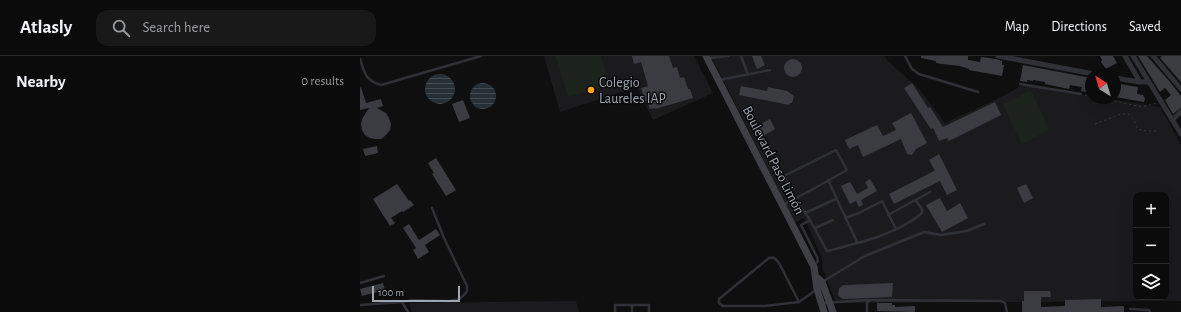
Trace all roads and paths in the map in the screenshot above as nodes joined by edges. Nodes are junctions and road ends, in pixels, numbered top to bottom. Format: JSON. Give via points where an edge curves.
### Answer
{"nodes":[{"id":1,"x":481,"y":56,"type":"edge"},
{"id":2,"x":728,"y":56,"type":"edge"},
{"id":3,"x":741,"y":56,"type":"edge"},
{"id":4,"x":905,"y":56,"type":"edge"},
{"id":5,"x":999,"y":56,"type":"edge"},
{"id":6,"x":1125,"y":56,"type":"edge"},
{"id":7,"x":1133,"y":56,"type":"edge"},
{"id":8,"x":1153,"y":56,"type":"edge"},
{"id":9,"x":706,"y":57,"type":"edge"},
{"id":10,"x":360,"y":59,"type":"edge"},
{"id":11,"x":770,"y":70,"type":"dead end"},
{"id":12,"x":1085,"y":72,"type":"edge"},
{"id":13,"x":748,"y":75,"type":"junction"},
{"id":14,"x":1121,"y":79,"type":"edge"},
{"id":15,"x":718,"y":81,"type":"junction"},
{"id":16,"x":1140,"y":82,"type":"junction"},
{"id":17,"x":1148,"y":82,"type":"junction"},
{"id":18,"x":1020,"y":84,"type":"dead end"},
{"id":19,"x":1181,"y":89,"type":"edge"},
{"id":20,"x":978,"y":92,"type":"dead end"},
{"id":21,"x":1081,"y":94,"type":"joint"},
{"id":22,"x":1085,"y":95,"type":"edge"},
{"id":23,"x":1121,"y":102,"type":"edge"},
{"id":24,"x":1161,"y":102,"type":"junction"},
{"id":25,"x":1181,"y":112,"type":"edge"},
{"id":26,"x":1172,"y":120,"type":"junction"},
{"id":27,"x":1095,"y":124,"type":"dead end"},
{"id":28,"x":1156,"y":130,"type":"dead end"},
{"id":29,"x":1181,"y":134,"type":"edge"},
{"id":30,"x":828,"y":180,"type":"junction"},
{"id":31,"x":930,"y":192,"type":"dead end"},
{"id":32,"x":795,"y":199,"type":"junction"},
{"id":33,"x":836,"y":199,"type":"junction"},
{"id":34,"x":916,"y":200,"type":"junction"},
{"id":35,"x":783,"y":206,"type":"junction"},
{"id":36,"x":432,"y":208,"type":"dead end"},
{"id":37,"x":805,"y":213,"type":"junction"},
{"id":38,"x":888,"y":214,"type":"junction"},
{"id":39,"x":845,"y":218,"type":"junction"},
{"id":40,"x":810,"y":220,"type":"junction"},
{"id":41,"x":833,"y":220,"type":"dead end"},
{"id":42,"x":984,"y":224,"type":"dead end"},
{"id":43,"x":815,"y":228,"type":"junction"},
{"id":44,"x":896,"y":229,"type":"junction"},
{"id":45,"x":857,"y":242,"type":"junction"},
{"id":46,"x":814,"y":267,"type":"junction"},
{"id":47,"x":384,"y":276,"type":"dead end"},
{"id":48,"x":819,"y":279,"type":"junction"},
{"id":49,"x":360,"y":283,"type":"edge"},
{"id":50,"x":817,"y":289,"type":"junction"},
{"id":51,"x":870,"y":300,"type":"junction"},
{"id":52,"x":402,"y":302,"type":"junction"},
{"id":53,"x":799,"y":302,"type":"junction"},
{"id":54,"x":825,"y":302,"type":"junction"},
{"id":55,"x":632,"y":305,"type":"junction"},
{"id":56,"x":360,"y":306,"type":"edge"},
{"id":57,"x":1130,"y":309,"type":"dead end"},
{"id":58,"x":408,"y":312,"type":"edge"},
{"id":59,"x":615,"y":312,"type":"edge"},
{"id":60,"x":632,"y":312,"type":"edge"},
{"id":61,"x":649,"y":312,"type":"edge"},
{"id":62,"x":824,"y":312,"type":"edge"},
{"id":63,"x":833,"y":312,"type":"edge"},
{"id":64,"x":867,"y":312,"type":"edge"},
{"id":65,"x":1007,"y":312,"type":"edge"},
{"id":66,"x":1150,"y":312,"type":"edge"}],
"edges":[{"from":1,"to":10,"type":"lane","via":[[381,85],[371,82],[364,73]]},
{"from":2,"to":9,"type":"lane"},
{"from":3,"to":13,"type":"lane"},
{"from":4,"to":20,"type":"lane","via":[[912,69],[919,74]]},
{"from":5,"to":12,"type":"street"},
{"from":6,"to":16,"type":"street"},
{"from":7,"to":17,"type":"street"},
{"from":8,"to":19,"type":"street"},
{"from":9,"to":15,"type":"main road","name":"Boulevard Paso Limón"},
{"from":11,"to":13,"type":"lane"},
{"from":13,"to":15,"type":"lane"},
{"from":14,"to":16,"type":"street"},
{"from":15,"to":35,"type":"main road","name":"Boulevard Paso Limón"},
{"from":16,"to":17,"type":"street"},
{"from":17,"to":24,"type":"street"},
{"from":18,"to":21,"type":"lane"},
{"from":21,"to":22,"type":"path"},
{"from":23,"to":24,"type":"path","via":[[1142,107]]},
{"from":24,"to":26,"type":"street"},
{"from":25,"to":26,"type":"street"},
{"from":26,"to":29,"type":"street"},
{"from":27,"to":28,"type":"path","via":[[1121,114],[1129,114],[1138,129]]},
{"from":30,"to":32,"type":"lane"},
{"from":30,"to":32,"type":"lane","via":[[847,170],[836,150],[784,176]]},
{"from":30,"to":33,"type":"lane"},
{"from":31,"to":34,"type":"lane"},
{"from":32,"to":35,"type":"lane"},
{"from":32,"to":37,"type":"lane"},
{"from":33,"to":37,"type":"lane"},
{"from":33,"to":39,"type":"lane"},
{"from":34,"to":38,"type":"lane"},
{"from":34,"to":44,"type":"lane","via":[[922,208],[922,213]]},
{"from":35,"to":46,"type":"main road","name":"Boulevard Paso Limón"},
{"from":36,"to":52,"type":"lane","via":[[467,291],[459,299],[449,301]]},
{"from":37,"to":40,"type":"lane"},
{"from":38,"to":39,"type":"lane","via":[[882,201]]},
{"from":38,"to":44,"type":"lane"},
{"from":39,"to":45,"type":"lane"},
{"from":40,"to":43,"type":"lane"},
{"from":40,"to":46,"type":"lane","via":[[801,225],[817,257],[818,261]]},
{"from":41,"to":43,"type":"lane"},
{"from":42,"to":48,"type":"lane","via":[[967,231],[941,235],[924,232],[865,256]]},
{"from":43,"to":45,"type":"lane","via":[[826,251]]},
{"from":44,"to":45,"type":"lane"},
{"from":46,"to":48,"type":"main road","name":"Boulevard Paso Limón"},
{"from":47,"to":49,"type":"lane"},
{"from":48,"to":50,"type":"main road","name":"Boulevard Paso Limón"},
{"from":48,"to":54,"type":"main road","name":"Boulevard Paso Limón"},
{"from":50,"to":53,"type":"lane"},
{"from":50,"to":54,"type":"main road","name":"Boulevard Paso Limón"},
{"from":51,"to":54,"type":"lane"},
{"from":51,"to":64,"type":"lane","via":[[866,303]]},
{"from":51,"to":65,"type":"lane","via":[[1001,301],[1005,303]]},
{"from":52,"to":56,"type":"lane"},
{"from":52,"to":58,"type":"lane"},
{"from":53,"to":53,"type":"lane","via":[[765,306],[723,306],[719,299],[772,257],[776,258]]},
{"from":54,"to":62,"type":"main road","name":"Boulevard Paso Limón"},
{"from":54,"to":63,"type":"main road","name":"Boulevard Paso Limón"},
{"from":55,"to":59,"type":"lane","via":[[615,305]]},
{"from":55,"to":60,"type":"lane"},
{"from":55,"to":61,"type":"lane","via":[[649,305]]},
{"from":57,"to":66,"type":"lane"}]}
